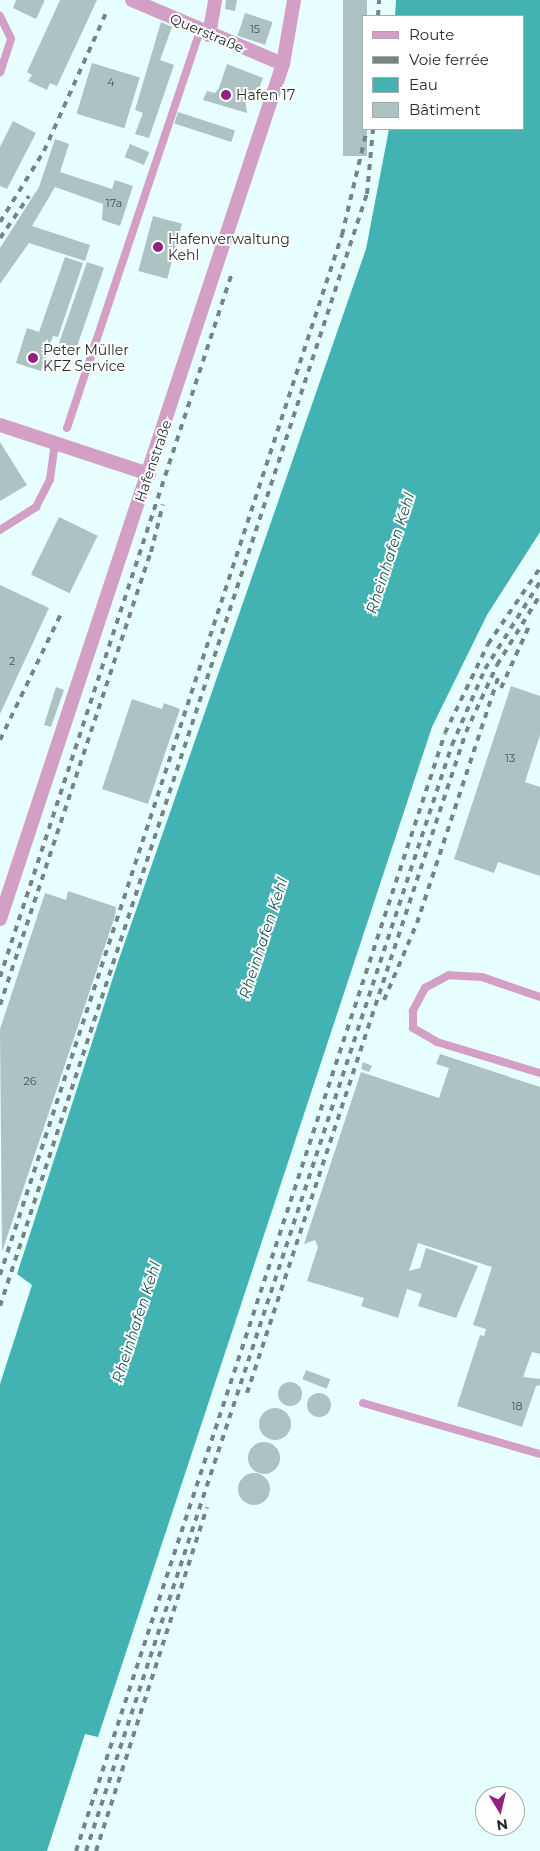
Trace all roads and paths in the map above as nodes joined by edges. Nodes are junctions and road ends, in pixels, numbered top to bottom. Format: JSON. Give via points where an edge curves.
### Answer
{"nodes":[{"id":1,"x":132,"y":0,"type":"edge"},
{"id":2,"x":215,"y":0,"type":"edge"},
{"id":3,"x":294,"y":0,"type":"edge"},
{"id":4,"x":157,"y":5,"type":"edge"},
{"id":5,"x":0,"y":16,"type":"edge"},
{"id":6,"x":204,"y":33,"type":"junction"},
{"id":7,"x":283,"y":64,"type":"junction"},
{"id":8,"x":0,"y":72,"type":"edge"},
{"id":9,"x":0,"y":425,"type":"edge"},
{"id":10,"x":67,"y":428,"type":"dead end"},
{"id":11,"x":55,"y":444,"type":"junction"},
{"id":12,"x":148,"y":474,"type":"junction"},
{"id":13,"x":0,"y":530,"type":"edge"},
{"id":14,"x":0,"y":919,"type":"edge"},
{"id":15,"x":540,"y":997,"type":"edge"},
{"id":16,"x":540,"y":1073,"type":"edge"},
{"id":17,"x":363,"y":1403,"type":"dead end"},
{"id":18,"x":540,"y":1454,"type":"edge"}],
"edges":[{"from":1,"to":4,"type":"street","name":"Querstraße"},
{"from":2,"to":6,"type":"street"},
{"from":3,"to":7,"type":"street","name":"Hafenstraße"},
{"from":4,"to":6,"type":"street","name":"Querstraße"},
{"from":5,"to":8,"type":"lane","via":[[11,39]]},
{"from":6,"to":7,"type":"street","name":"Querstraße"},
{"from":6,"to":10,"type":"lane"},
{"from":7,"to":12,"type":"street","name":"Hafenstraße"},
{"from":9,"to":11,"type":"street"},
{"from":11,"to":12,"type":"street"},
{"from":11,"to":13,"type":"lane","via":[[50,478],[36,507]]},
{"from":12,"to":14,"type":"street","name":"Hafenstraße"},
{"from":15,"to":16,"type":"lane","via":[[482,977],[449,975],[425,988],[413,1011],[413,1028],[437,1042]]},
{"from":17,"to":18,"type":"lane"}]}
